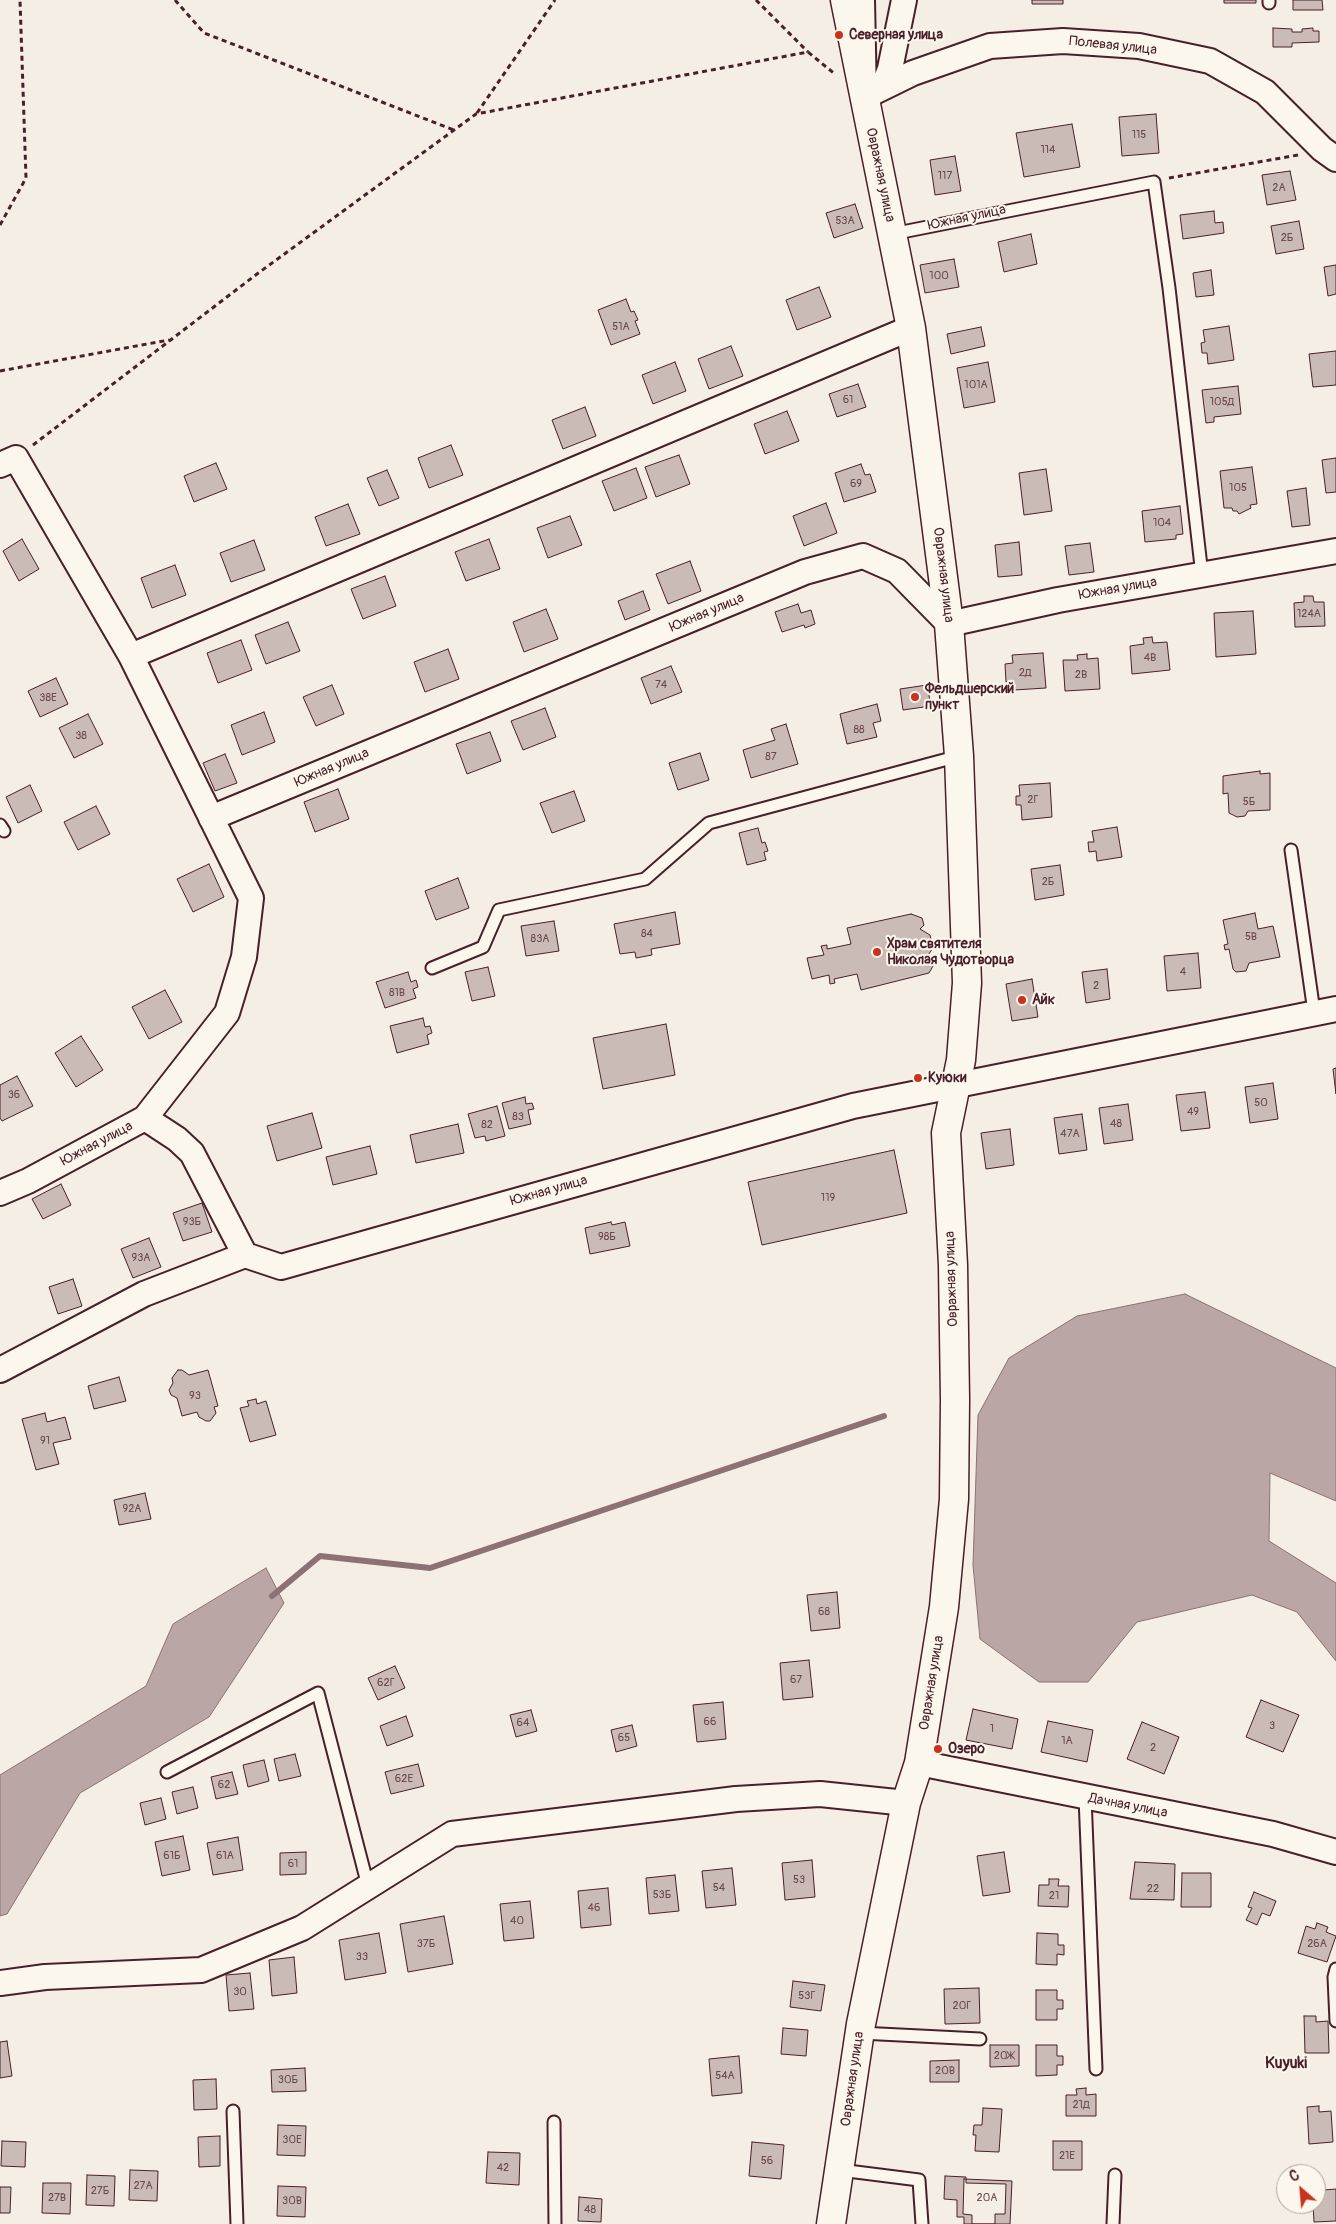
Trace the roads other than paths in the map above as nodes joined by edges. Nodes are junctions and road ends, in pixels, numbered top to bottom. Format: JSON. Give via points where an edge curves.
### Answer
{"nodes":[{"id":1,"x":845,"y":0,"type":"edge"},
{"id":2,"x":862,"y":0,"type":"edge"},
{"id":3,"x":904,"y":0,"type":"edge"},
{"id":4,"x":874,"y":92,"type":"junction"},
{"id":5,"x":1329,"y":154,"type":"edge"},
{"id":6,"x":892,"y":234,"type":"junction"},
{"id":7,"x":912,"y":328,"type":"junction"},
{"id":8,"x":8,"y":462,"type":"edge"},
{"id":9,"x":1336,"y":551,"type":"edge"},
{"id":10,"x":1202,"y":575,"type":"junction"},
{"id":11,"x":949,"y":624,"type":"junction"},
{"id":12,"x":131,"y":656,"type":"junction"},
{"id":13,"x":959,"y":756,"type":"junction"},
{"id":14,"x":211,"y":818,"type":"junction"},
{"id":15,"x":1291,"y":850,"type":"dead end"},
{"id":16,"x":432,"y":968,"type":"dead end"},
{"id":17,"x":1325,"y":1011,"type":"edge"},
{"id":18,"x":958,"y":1072,"type":"junction"},
{"id":19,"x":145,"y":1118,"type":"junction"},
{"id":20,"x":0,"y":1193,"type":"edge"},
{"id":21,"x":245,"y":1255,"type":"junction"},
{"id":22,"x":0,"y":1370,"type":"edge"},
{"id":23,"x":919,"y":1763,"type":"junction"},
{"id":24,"x":167,"y":1772,"type":"dead end"},
{"id":25,"x":1085,"y":1797,"type":"junction"},
{"id":26,"x":906,"y":1803,"type":"junction"},
{"id":27,"x":1336,"y":1852,"type":"edge"},
{"id":28,"x":368,"y":1886,"type":"junction"},
{"id":29,"x":1336,"y":1969,"type":"edge"},
{"id":30,"x":0,"y":1983,"type":"edge"},
{"id":31,"x":1336,"y":2021,"type":"edge"},
{"id":32,"x":860,"y":2033,"type":"junction"},
{"id":33,"x":980,"y":2039,"type":"dead end"},
{"id":34,"x":1096,"y":2069,"type":"dead end"},
{"id":35,"x":233,"y":2111,"type":"dead end"},
{"id":36,"x":554,"y":2122,"type":"dead end"},
{"id":37,"x":840,"y":2170,"type":"junction"},
{"id":38,"x":1115,"y":2175,"type":"dead end"},
{"id":39,"x":237,"y":2224,"type":"edge"},
{"id":40,"x":555,"y":2224,"type":"edge"},
{"id":41,"x":831,"y":2224,"type":"edge"},
{"id":42,"x":922,"y":2224,"type":"edge"},
{"id":43,"x":1113,"y":2224,"type":"edge"}],
"edges":[{"from":1,"to":4,"type":"street","name":"Овражная улица"},
{"from":2,"to":4,"type":"street"},
{"from":3,"to":4,"type":"street","via":[[890,69]]},
{"from":4,"to":5,"type":"street","name":"Полевая улица","via":[[913,73],[990,46],[1063,41],[1139,46],[1210,61],[1265,92]]},
{"from":4,"to":6,"type":"street","name":"Овражная улица"},
{"from":6,"to":7,"type":"street","name":"Овражная улица"},
{"from":6,"to":10,"type":"lane","name":"Южная улица","via":[[1154,182]]},
{"from":7,"to":11,"type":"street","name":"Овражная улица"},
{"from":7,"to":12,"type":"street"},
{"from":8,"to":12,"type":"street"},
{"from":9,"to":10,"type":"street","name":"Южная улица"},
{"from":10,"to":11,"type":"street","name":"Южная улица","via":[[1058,600]]},
{"from":11,"to":13,"type":"street","name":"Овражная улица"},
{"from":11,"to":14,"type":"street","name":"Южная улица","via":[[896,571],[863,556],[805,572]]},
{"from":12,"to":14,"type":"street"},
{"from":13,"to":16,"type":"lane","via":[[709,823],[645,880],[499,910],[483,947]]},
{"from":13,"to":18,"type":"street","name":"Овражная улица","via":[[967,983]]},
{"from":14,"to":19,"type":"street","via":[[251,898],[244,957],[227,1013]]},
{"from":15,"to":17,"type":"lane"},
{"from":17,"to":18,"type":"street","name":"Южная улица"},
{"from":18,"to":21,"type":"street","name":"Южная улица","via":[[853,1106],[282,1267]]},
{"from":18,"to":23,"type":"street","name":"Овражная улица","via":[[946,1133],[953,1266],[954,1499],[942,1616]]},
{"from":19,"to":20,"type":"street","name":"Южная улица"},
{"from":19,"to":21,"type":"street","name":"Южная улица","via":[[192,1153]]},
{"from":21,"to":22,"type":"street","via":[[144,1294]]},
{"from":23,"to":25,"type":"street","name":"Дачная улица"},
{"from":23,"to":26,"type":"street","name":"Овражная улица"},
{"from":24,"to":28,"type":"lane","via":[[318,1693]]},
{"from":25,"to":27,"type":"street","name":"Дачная улица","via":[[1273,1834]]},
{"from":25,"to":34,"type":"lane"},
{"from":26,"to":28,"type":"street","via":[[820,1794],[736,1799],[452,1834]]},
{"from":26,"to":32,"type":"street","name":"Овражная улица"},
{"from":28,"to":30,"type":"street","via":[[302,1928],[201,1970],[45,1977]]},
{"from":29,"to":31,"type":"lane"},
{"from":32,"to":33,"type":"lane"},
{"from":32,"to":37,"type":"street","name":"Овражная улица"},
{"from":35,"to":39,"type":"lane"},
{"from":36,"to":40,"type":"lane"},
{"from":37,"to":41,"type":"street","name":"Овражная улица"},
{"from":37,"to":42,"type":"lane","via":[[919,2180]]},
{"from":38,"to":43,"type":"lane"}]}
